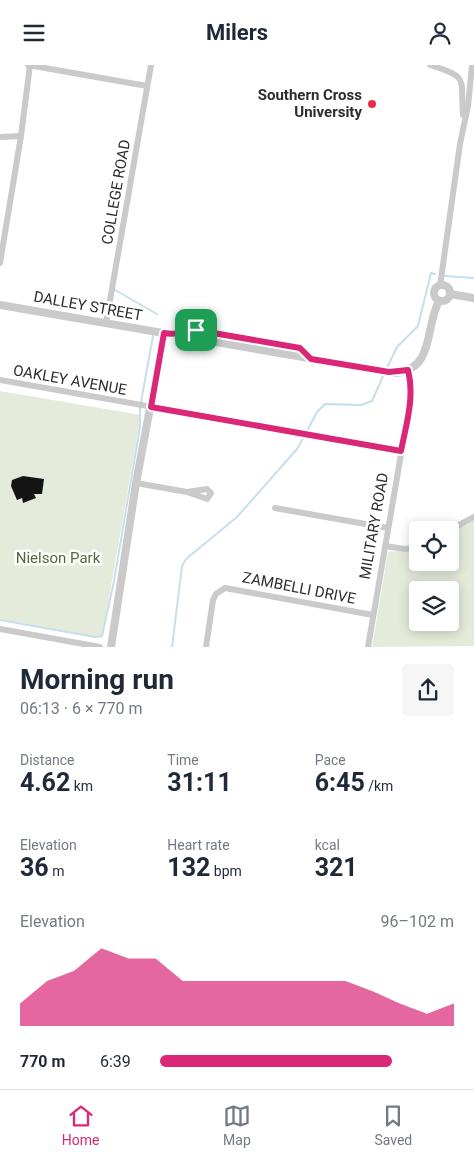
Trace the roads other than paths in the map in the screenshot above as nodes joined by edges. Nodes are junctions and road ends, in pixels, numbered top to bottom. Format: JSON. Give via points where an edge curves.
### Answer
{"nodes":[{"id":1,"x":29,"y":65,"type":"edge"},
{"id":2,"x":150,"y":65,"type":"edge"},
{"id":3,"x":430,"y":65,"type":"edge"},
{"id":4,"x":471,"y":66,"type":"edge"},
{"id":5,"x":457,"y":74,"type":"junction"},
{"id":6,"x":147,"y":86,"type":"junction"},
{"id":7,"x":464,"y":122,"type":"junction"},
{"id":8,"x":21,"y":136,"type":"junction"},
{"id":9,"x":0,"y":137,"type":"edge"},
{"id":10,"x":3,"y":227,"type":"edge"},
{"id":11,"x":0,"y":263,"type":"edge"},
{"id":12,"x":440,"y":286,"type":"junction"},
{"id":13,"x":450,"y":294,"type":"junction"},
{"id":14,"x":474,"y":298,"type":"edge"},
{"id":15,"x":439,"y":301,"type":"junction"},
{"id":16,"x":0,"y":305,"type":"edge"},
{"id":17,"x":106,"y":323,"type":"junction"},
{"id":18,"x":157,"y":332,"type":"junction"},
{"id":19,"x":408,"y":370,"type":"junction"},
{"id":20,"x":0,"y":380,"type":"edge"},
{"id":21,"x":144,"y":406,"type":"junction"},
{"id":22,"x":401,"y":451,"type":"junction"},
{"id":23,"x":136,"y":483,"type":"junction"},
{"id":24,"x":187,"y":492,"type":"dead end"},
{"id":25,"x":275,"y":508,"type":"dead end"},
{"id":26,"x":474,"y":517,"type":"edge"},
{"id":27,"x":459,"y":525,"type":"edge"},
{"id":28,"x":388,"y":528,"type":"junction"},
{"id":29,"x":385,"y":546,"type":"junction"},
{"id":30,"x":409,"y":548,"type":"edge"},
{"id":31,"x":373,"y":615,"type":"junction"},
{"id":32,"x":0,"y":629,"type":"edge"},
{"id":33,"x":100,"y":647,"type":"edge"},
{"id":34,"x":111,"y":647,"type":"edge"},
{"id":35,"x":206,"y":647,"type":"edge"},
{"id":36,"x":368,"y":647,"type":"edge"}],
"edges":[{"from":1,"to":6,"type":"street"},
{"from":1,"to":8,"type":"street"},
{"from":2,"to":6,"type":"street","name":"COLLEGE ROAD"},
{"from":3,"to":5,"type":"street"},
{"from":4,"to":5,"type":"street","via":[[467,77]]},
{"from":4,"to":7,"type":"street"},
{"from":5,"to":7,"type":"street","via":[[463,85]]},
{"from":6,"to":17,"type":"street","name":"COLLEGE ROAD"},
{"from":7,"to":12,"type":"street"},
{"from":8,"to":9,"type":"street"},
{"from":8,"to":10,"type":"street"},
{"from":10,"to":11,"type":"street"},
{"from":12,"to":13,"type":"street","via":[[446,287]]},
{"from":12,"to":15,"type":"street","via":[[435,292]]},
{"from":13,"to":14,"type":"street"},
{"from":13,"to":15,"type":"street","via":[[446,300]]},
{"from":15,"to":19,"type":"street","via":[[426,353]]},
{"from":16,"to":17,"type":"street","name":"DALLEY STREET"},
{"from":17,"to":18,"type":"street","name":"DALLEY STREET"},
{"from":18,"to":19,"type":"street","name":"DALLEY STREET","via":[[386,371]]},
{"from":18,"to":21,"type":"street"},
{"from":19,"to":22,"type":"street","name":"MILITARY ROAD","via":[[411,396]]},
{"from":20,"to":21,"type":"street","name":"OAKLEY AVENUE"},
{"from":21,"to":22,"type":"street","name":"OAKLEY AVENUE"},
{"from":21,"to":23,"type":"street"},
{"from":22,"to":28,"type":"street","name":"MILITARY ROAD"},
{"from":23,"to":24,"type":"street"},
{"from":23,"to":34,"type":"street"},
{"from":25,"to":28,"type":"street"},
{"from":26,"to":27,"type":"street"},
{"from":28,"to":29,"type":"street","name":"MILITARY ROAD"},
{"from":29,"to":30,"type":"street"},
{"from":29,"to":31,"type":"street","name":"MILITARY ROAD"},
{"from":31,"to":35,"type":"street","name":"ZAMBELLI DRIVE","via":[[225,588],[213,600]]},
{"from":31,"to":36,"type":"street","name":"MILITARY ROAD"},
{"from":32,"to":33,"type":"street"}]}
